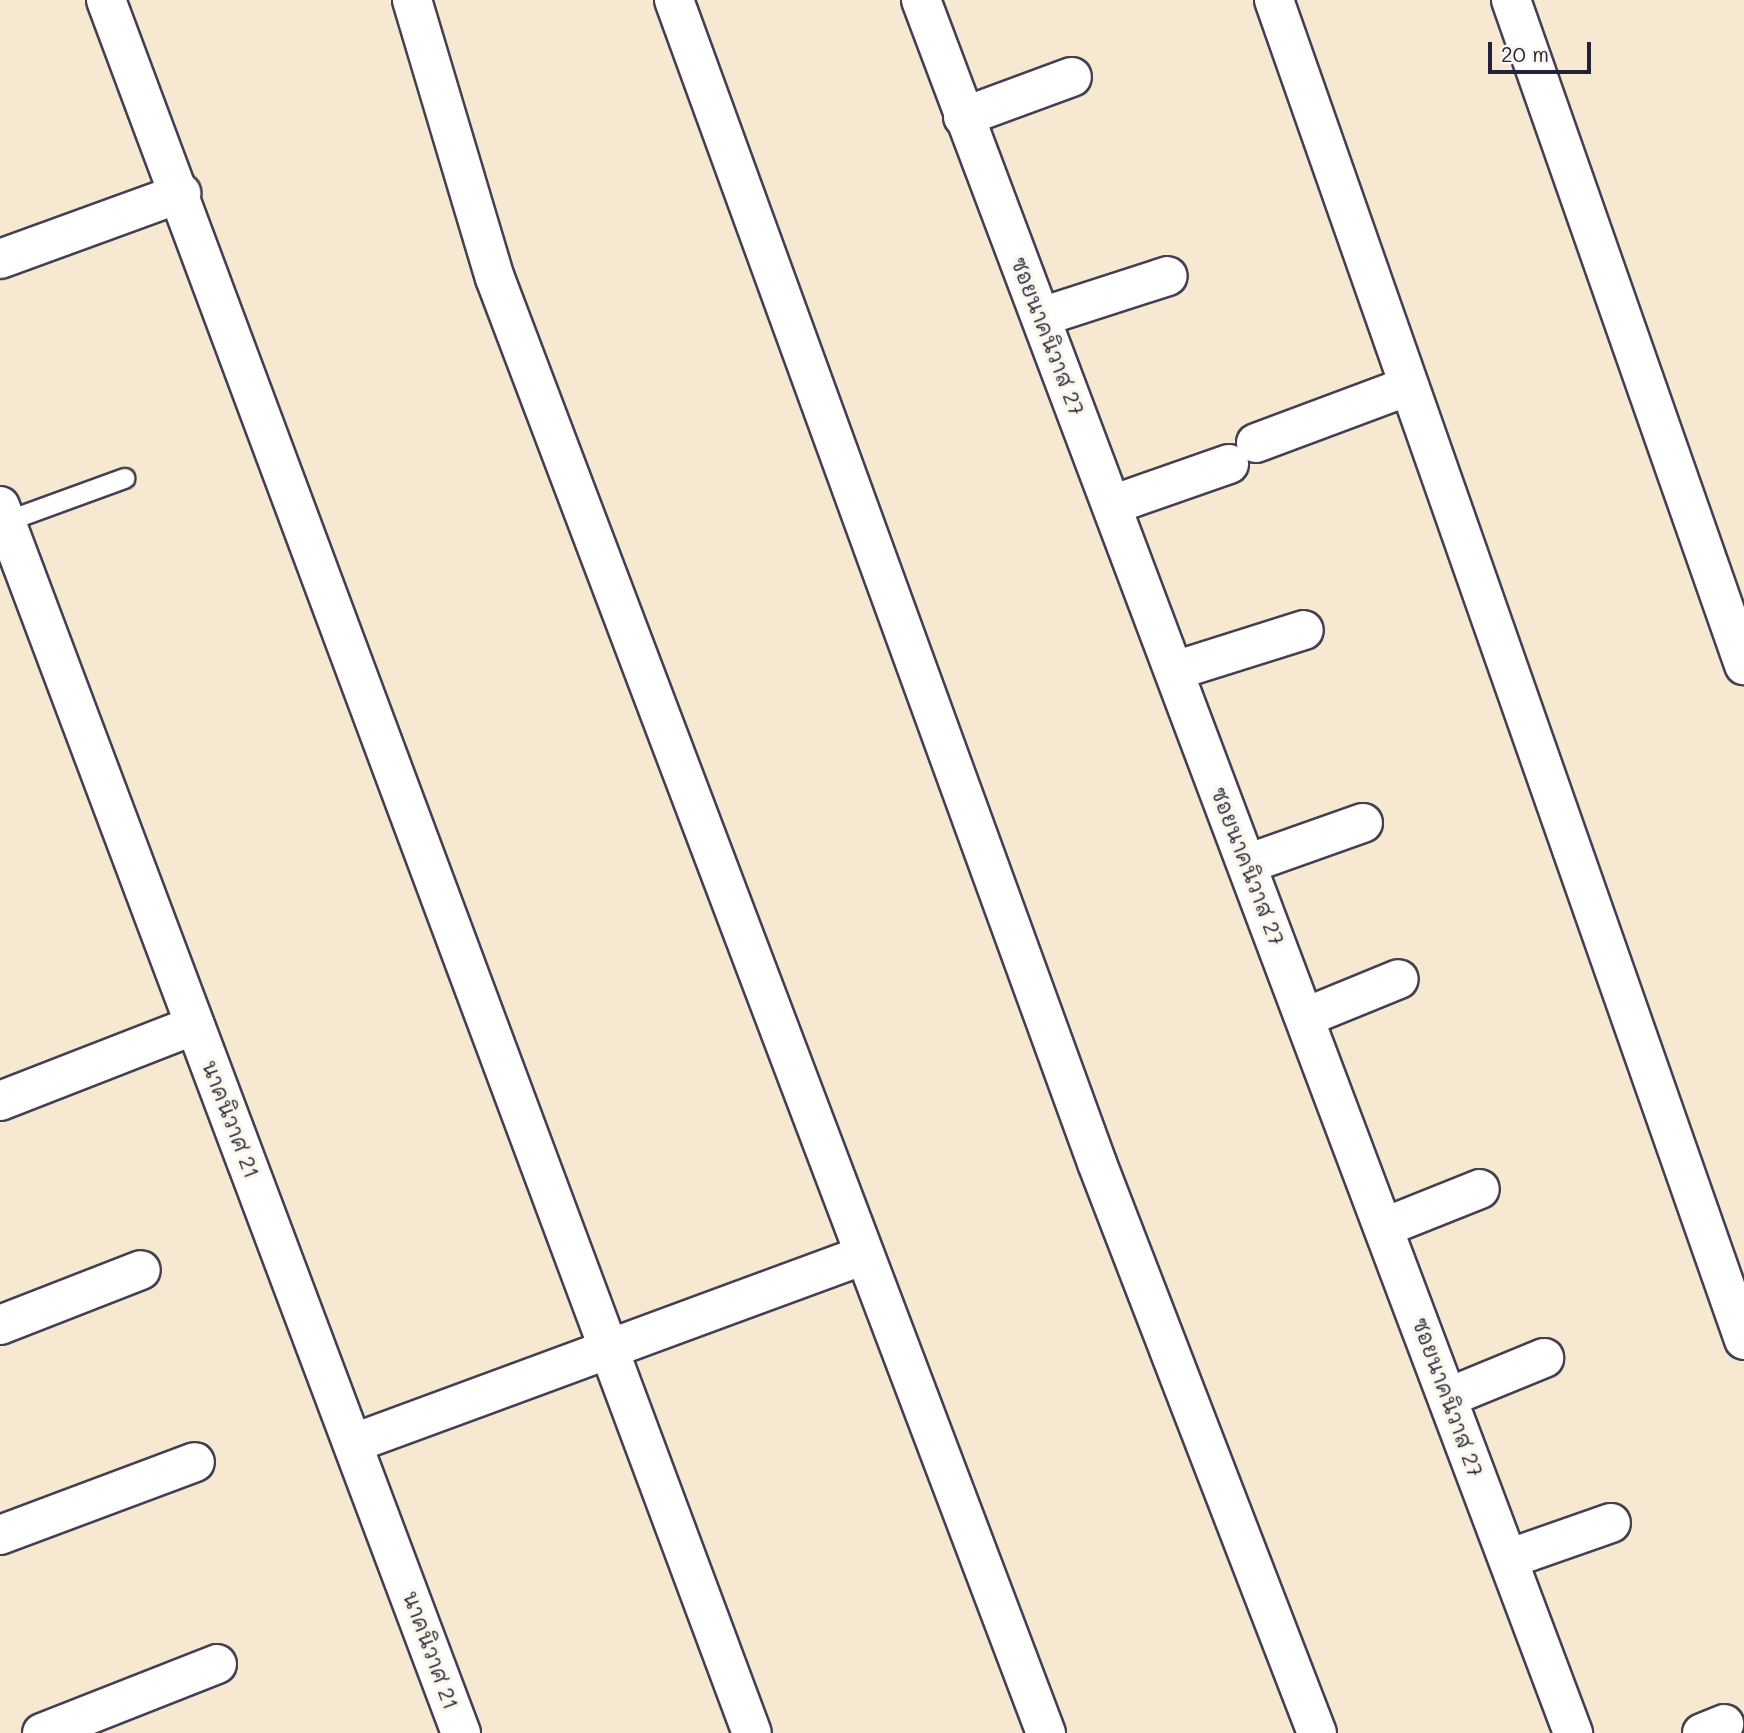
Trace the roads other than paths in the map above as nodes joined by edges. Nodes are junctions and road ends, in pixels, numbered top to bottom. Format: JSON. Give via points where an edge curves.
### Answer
{"nodes":[{"id":1,"x":106,"y":0,"type":"edge"},
{"id":2,"x":412,"y":0,"type":"edge"},
{"id":3,"x":674,"y":0,"type":"edge"},
{"id":4,"x":920,"y":0,"type":"edge"},
{"id":5,"x":1274,"y":0,"type":"edge"},
{"id":6,"x":1511,"y":0,"type":"edge"},
{"id":7,"x":1072,"y":77,"type":"dead end"},
{"id":8,"x":963,"y":117,"type":"junction"},
{"id":9,"x":181,"y":193,"type":"junction"},
{"id":10,"x":0,"y":259,"type":"edge"},
{"id":11,"x":1168,"y":276,"type":"dead end"},
{"id":12,"x":1041,"y":317,"type":"junction"},
{"id":13,"x":1406,"y":387,"type":"junction"},
{"id":14,"x":124,"y":478,"type":"dead end"},
{"id":15,"x":1112,"y":505,"type":"junction"},
{"id":16,"x":3,"y":514,"type":"edge"},
{"id":17,"x":1304,"y":630,"type":"dead end"},
{"id":18,"x":1744,"y":665,"type":"edge"},
{"id":19,"x":1174,"y":671,"type":"junction"},
{"id":20,"x":1363,"y":823,"type":"dead end"},
{"id":21,"x":1247,"y":864,"type":"junction"},
{"id":22,"x":1399,"y":979,"type":"dead end"},
{"id":23,"x":1306,"y":1017,"type":"junction"},
{"id":24,"x":195,"y":1025,"type":"junction"},
{"id":25,"x":0,"y":1101,"type":"edge"},
{"id":26,"x":1480,"y":1189,"type":"dead end"},
{"id":27,"x":1385,"y":1227,"type":"junction"},
{"id":28,"x":864,"y":1255,"type":"junction"},
{"id":29,"x":141,"y":1270,"type":"dead end"},
{"id":30,"x":0,"y":1325,"type":"edge"},
{"id":31,"x":1744,"y":1340,"type":"edge"},
{"id":32,"x":607,"y":1346,"type":"junction"},
{"id":33,"x":1544,"y":1358,"type":"dead end"},
{"id":34,"x":1449,"y":1397,"type":"junction"},
{"id":35,"x":354,"y":1443,"type":"junction"},
{"id":36,"x":195,"y":1462,"type":"dead end"},
{"id":37,"x":1611,"y":1523,"type":"dead end"},
{"id":38,"x":0,"y":1535,"type":"edge"},
{"id":39,"x":1508,"y":1559,"type":"junction"},
{"id":40,"x":217,"y":1664,"type":"dead end"},
{"id":41,"x":42,"y":1733,"type":"edge"},
{"id":42,"x":461,"y":1733,"type":"edge"},
{"id":43,"x":752,"y":1733,"type":"edge"},
{"id":44,"x":1046,"y":1733,"type":"edge"},
{"id":45,"x":1317,"y":1733,"type":"edge"},
{"id":46,"x":1573,"y":1733,"type":"edge"}],
"edges":[{"from":1,"to":9,"type":"street"},
{"from":2,"to":28,"type":"street","via":[[495,278]]},
{"from":3,"to":45,"type":"street","via":[[1097,1163]]},
{"from":4,"to":8,"type":"street","name":"ซอยนาคนิวาส 27"},
{"from":5,"to":13,"type":"street"},
{"from":6,"to":18,"type":"street"},
{"from":7,"to":8,"type":"street"},
{"from":8,"to":12,"type":"street","name":"ซอยนาคนิวาส 27"},
{"from":9,"to":10,"type":"street"},
{"from":9,"to":32,"type":"street"},
{"from":11,"to":12,"type":"street"},
{"from":12,"to":15,"type":"street","name":"ซอยนาคนิวาส 27"},
{"from":13,"to":15,"type":"street"},
{"from":13,"to":31,"type":"street"},
{"from":14,"to":16,"type":"lane"},
{"from":15,"to":19,"type":"street","name":"ซอยนาคนิวาส 27"},
{"from":16,"to":24,"type":"street","name":"นาคนิวาศ 21"},
{"from":17,"to":19,"type":"street"},
{"from":19,"to":21,"type":"street","name":"ซอยนาคนิวาส 27"},
{"from":20,"to":21,"type":"street"},
{"from":21,"to":23,"type":"street","name":"ซอยนาคนิวาส 27"},
{"from":22,"to":23,"type":"street"},
{"from":23,"to":27,"type":"street","name":"ซอยนาคนิวาส 27"},
{"from":24,"to":25,"type":"street"},
{"from":24,"to":35,"type":"street","name":"นาคนิวาศ 21"},
{"from":26,"to":27,"type":"street"},
{"from":27,"to":34,"type":"street","name":"ซอยนาคนิวาส 27"},
{"from":28,"to":32,"type":"street"},
{"from":28,"to":44,"type":"street"},
{"from":29,"to":30,"type":"street"},
{"from":32,"to":35,"type":"street"},
{"from":32,"to":43,"type":"street"},
{"from":33,"to":34,"type":"street"},
{"from":34,"to":39,"type":"street","name":"ซอยนาคนิวาส 27"},
{"from":35,"to":42,"type":"street","name":"นาคนิวาศ 21"},
{"from":36,"to":38,"type":"street"},
{"from":37,"to":39,"type":"street"},
{"from":39,"to":46,"type":"street","name":"ซอยนาคนิวาส 27"},
{"from":40,"to":41,"type":"street"}]}
